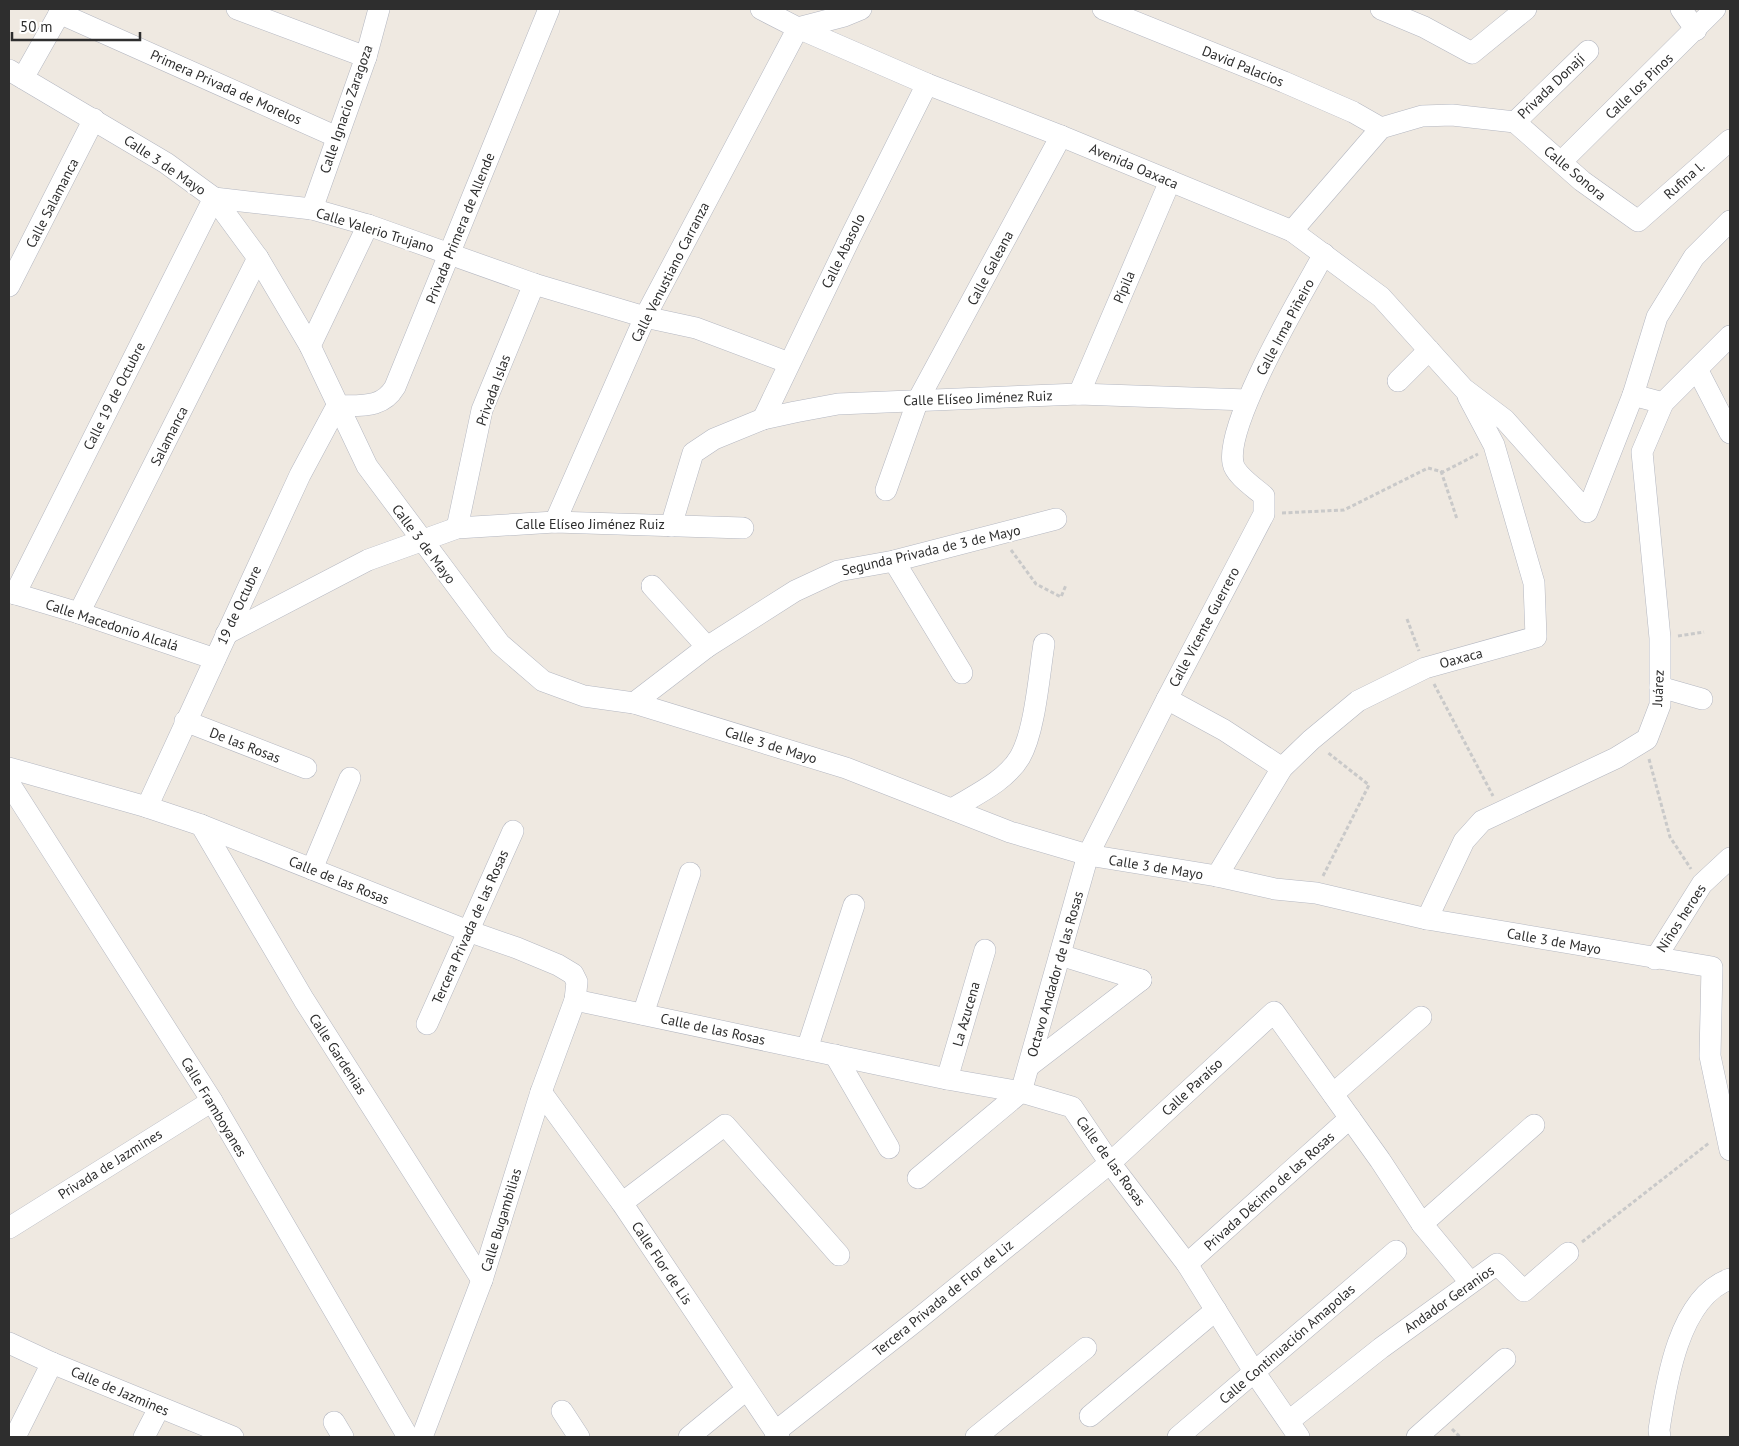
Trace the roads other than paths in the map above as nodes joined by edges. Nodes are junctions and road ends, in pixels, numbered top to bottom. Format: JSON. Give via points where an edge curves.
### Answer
{"nodes":[{"id":1,"x":237,"y":9,"type":"edge"},
{"id":2,"x":379,"y":9,"type":"edge"},
{"id":3,"x":549,"y":9,"type":"edge"},
{"id":4,"x":760,"y":9,"type":"edge"},
{"id":5,"x":861,"y":9,"type":"edge"},
{"id":6,"x":1103,"y":9,"type":"edge"},
{"id":7,"x":1381,"y":9,"type":"edge"},
{"id":8,"x":1526,"y":9,"type":"edge"},
{"id":9,"x":1681,"y":9,"type":"edge"},
{"id":10,"x":1715,"y":9,"type":"edge"},
{"id":11,"x":60,"y":11,"type":"edge"},
{"id":12,"x":1422,"y":18,"type":"edge"},
{"id":13,"x":798,"y":28,"type":"junction"},
{"id":14,"x":1696,"y":30,"type":"junction"},
{"id":15,"x":1588,"y":51,"type":"dead end"},
{"id":16,"x":366,"y":57,"type":"junction"},
{"id":17,"x":16,"y":74,"type":"edge"},
{"id":18,"x":927,"y":84,"type":"junction"},
{"id":19,"x":94,"y":119,"type":"junction"},
{"id":20,"x":1515,"y":122,"type":"junction"},
{"id":21,"x":1381,"y":128,"type":"junction"},
{"id":22,"x":1061,"y":136,"type":"junction"},
{"id":23,"x":337,"y":137,"type":"junction"},
{"id":24,"x":1730,"y":140,"type":"edge"},
{"id":25,"x":1562,"y":162,"type":"junction"},
{"id":26,"x":1170,"y":181,"type":"junction"},
{"id":27,"x":214,"y":198,"type":"junction"},
{"id":28,"x":312,"y":210,"type":"junction"},
{"id":29,"x":1638,"y":221,"type":"joint"},
{"id":30,"x":1730,"y":221,"type":"edge"},
{"id":31,"x":368,"y":225,"type":"junction"},
{"id":32,"x":1292,"y":231,"type":"junction"},
{"id":33,"x":448,"y":253,"type":"junction"},
{"id":34,"x":1324,"y":254,"type":"junction"},
{"id":35,"x":258,"y":258,"type":"junction"},
{"id":36,"x":534,"y":284,"type":"junction"},
{"id":37,"x":9,"y":286,"type":"edge"},
{"id":38,"x":645,"y":317,"type":"junction"},
{"id":39,"x":1730,"y":336,"type":"edge"},
{"id":40,"x":310,"y":346,"type":"junction"},
{"id":41,"x":1429,"y":350,"type":"junction"},
{"id":42,"x":789,"y":363,"type":"junction"},
{"id":43,"x":1697,"y":369,"type":"junction"},
{"id":44,"x":1398,"y":381,"type":"dead end"},
{"id":45,"x":1464,"y":389,"type":"junction"},
{"id":46,"x":1080,"y":394,"type":"junction"},
{"id":47,"x":1633,"y":395,"type":"junction"},
{"id":48,"x":918,"y":400,"type":"junction"},
{"id":49,"x":1247,"y":400,"type":"junction"},
{"id":50,"x":1663,"y":403,"type":"junction"},
{"id":51,"x":337,"y":406,"type":"junction"},
{"id":52,"x":763,"y":419,"type":"junction"},
{"id":53,"x":1730,"y":433,"type":"edge"},
{"id":54,"x":886,"y":490,"type":"dead end"},
{"id":55,"x":1056,"y":519,"type":"dead end"},
{"id":56,"x":556,"y":522,"type":"junction"},
{"id":57,"x":670,"y":526,"type":"junction"},
{"id":58,"x":457,"y":528,"type":"junction"},
{"id":59,"x":743,"y":528,"type":"dead end"},
{"id":60,"x":421,"y":540,"type":"junction"},
{"id":61,"x":894,"y":561,"type":"junction"},
{"id":62,"x":652,"y":586,"type":"dead end"},
{"id":63,"x":12,"y":593,"type":"edge"},
{"id":64,"x":79,"y":613,"type":"junction"},
{"id":65,"x":226,"y":634,"type":"junction"},
{"id":66,"x":1044,"y":644,"type":"dead end"},
{"id":67,"x":707,"y":647,"type":"junction"},
{"id":68,"x":215,"y":659,"type":"junction"},
{"id":69,"x":962,"y":673,"type":"dead end"},
{"id":70,"x":1660,"y":687,"type":"junction"},
{"id":71,"x":1166,"y":699,"type":"junction"},
{"id":72,"x":1702,"y":699,"type":"dead end"},
{"id":73,"x":634,"y":703,"type":"junction"},
{"id":74,"x":185,"y":721,"type":"junction"},
{"id":75,"x":9,"y":768,"type":"edge"},
{"id":76,"x":306,"y":768,"type":"dead end"},
{"id":77,"x":1282,"y":768,"type":"junction"},
{"id":78,"x":350,"y":778,"type":"dead end"},
{"id":79,"x":9,"y":783,"type":"edge"},
{"id":80,"x":147,"y":807,"type":"junction"},
{"id":81,"x":952,"y":809,"type":"junction"},
{"id":82,"x":201,"y":825,"type":"junction"},
{"id":83,"x":513,"y":831,"type":"dead end"},
{"id":84,"x":1088,"y":856,"type":"junction"},
{"id":85,"x":1730,"y":858,"type":"edge"},
{"id":86,"x":312,"y":869,"type":"junction"},
{"id":87,"x":690,"y":873,"type":"dead end"},
{"id":88,"x":1217,"y":876,"type":"junction"},
{"id":89,"x":854,"y":905,"type":"dead end"},
{"id":90,"x":1427,"y":919,"type":"junction"},
{"id":91,"x":468,"y":931,"type":"junction"},
{"id":92,"x":984,"y":950,"type":"dead end"},
{"id":93,"x":1060,"y":955,"type":"junction"},
{"id":94,"x":1655,"y":959,"type":"junction"},
{"id":95,"x":575,"y":1000,"type":"junction"},
{"id":96,"x":643,"y":1014,"type":"junction"},
{"id":97,"x":1421,"y":1017,"type":"dead end"},
{"id":98,"x":427,"y":1024,"type":"dead end"},
{"id":99,"x":807,"y":1049,"type":"junction"},
{"id":100,"x":835,"y":1055,"type":"junction"},
{"id":101,"x":1029,"y":1066,"type":"junction"},
{"id":102,"x":947,"y":1079,"type":"junction"},
{"id":103,"x":541,"y":1092,"type":"junction"},
{"id":104,"x":1021,"y":1092,"type":"junction"},
{"id":105,"x":1333,"y":1094,"type":"junction"},
{"id":106,"x":212,"y":1101,"type":"junction"},
{"id":107,"x":1350,"y":1118,"type":"junction"},
{"id":108,"x":1534,"y":1125,"type":"dead end"},
{"id":109,"x":1728,"y":1142,"type":"edge"},
{"id":110,"x":889,"y":1148,"type":"dead end"},
{"id":111,"x":1110,"y":1162,"type":"junction"},
{"id":112,"x":918,"y":1178,"type":"dead end"},
{"id":113,"x":622,"y":1203,"type":"junction"},
{"id":114,"x":1422,"y":1224,"type":"junction"},
{"id":115,"x":9,"y":1228,"type":"edge"},
{"id":116,"x":1396,"y":1251,"type":"dead end"},
{"id":117,"x":1568,"y":1253,"type":"road end"},
{"id":118,"x":839,"y":1255,"type":"dead end"},
{"id":119,"x":1187,"y":1264,"type":"junction"},
{"id":120,"x":1730,"y":1279,"type":"edge"},
{"id":121,"x":482,"y":1280,"type":"junction"},
{"id":122,"x":1470,"y":1282,"type":"junction"},
{"id":123,"x":1216,"y":1310,"type":"junction"},
{"id":124,"x":9,"y":1343,"type":"edge"},
{"id":125,"x":1086,"y":1348,"type":"dead end"},
{"id":126,"x":1505,"y":1359,"type":"dead end"},
{"id":127,"x":52,"y":1363,"type":"junction"},
{"id":128,"x":1255,"y":1373,"type":"junction"},
{"id":129,"x":746,"y":1390,"type":"junction"},
{"id":130,"x":159,"y":1408,"type":"junction"},
{"id":131,"x":562,"y":1411,"type":"dead end"},
{"id":132,"x":1090,"y":1416,"type":"dead end"},
{"id":133,"x":1294,"y":1429,"type":"edge"},
{"id":134,"x":777,"y":1434,"type":"edge"},
{"id":135,"x":15,"y":1437,"type":"edge"},
{"id":136,"x":144,"y":1437,"type":"edge"},
{"id":137,"x":233,"y":1437,"type":"edge"},
{"id":138,"x":408,"y":1437,"type":"edge"},
{"id":139,"x":422,"y":1437,"type":"edge"},
{"id":140,"x":579,"y":1437,"type":"edge"},
{"id":141,"x":689,"y":1437,"type":"edge"},
{"id":142,"x":976,"y":1437,"type":"edge"},
{"id":143,"x":1178,"y":1437,"type":"edge"},
{"id":144,"x":1417,"y":1437,"type":"edge"},
{"id":145,"x":1660,"y":1437,"type":"edge"}],
"edges":[{"from":1,"to":16,"type":"street"},
{"from":2,"to":16,"type":"street","name":"Calle Ignacio Zaragoza"},
{"from":3,"to":33,"type":"street","name":"Privada Primera de Allende"},
{"from":4,"to":13,"type":"street","name":"Avenida Oaxaca"},
{"from":5,"to":13,"type":"street"},
{"from":6,"to":21,"type":"street","name":"David Palacios","via":[[1353,112]]},
{"from":7,"to":12,"type":"street"},
{"from":8,"to":12,"type":"street","via":[[1472,53]]},
{"from":9,"to":14,"type":"street"},
{"from":10,"to":14,"type":"street","name":"Calle los Pinos"},
{"from":11,"to":17,"type":"street"},
{"from":11,"to":23,"type":"street","name":"Primera Privada de Morelos"},
{"from":13,"to":18,"type":"street","name":"Avenida Oaxaca"},
{"from":13,"to":38,"type":"street","name":"Calle Venustiano Carranza"},
{"from":14,"to":25,"type":"street","name":"Calle los Pinos"},
{"from":15,"to":20,"type":"street","name":"Privada Donají"},
{"from":16,"to":23,"type":"street","name":"Calle Ignacio Zaragoza"},
{"from":17,"to":19,"type":"street","name":"Calle 3 de Mayo"},
{"from":18,"to":22,"type":"street","name":"Avenida Oaxaca"},
{"from":18,"to":42,"type":"street","name":"Calle Abasolo"},
{"from":19,"to":27,"type":"street","name":"Calle 3 de Mayo","via":[[166,163]]},
{"from":19,"to":37,"type":"street","name":"Calle Salamanca"},
{"from":20,"to":21,"type":"street","via":[[1452,115],[1422,116]]},
{"from":20,"to":25,"type":"street","name":"Calle Sonora"},
{"from":21,"to":32,"type":"street"},
{"from":22,"to":26,"type":"street","name":"Avenida Oaxaca"},
{"from":22,"to":48,"type":"street","name":"Calle Galeana"},
{"from":23,"to":28,"type":"street","name":"Calle Ignacio Zaragoza"},
{"from":24,"to":29,"type":"street","name":"Rufina l."},
{"from":25,"to":29,"type":"street","name":"Calle Sonora","via":[[1582,182]]},
{"from":26,"to":32,"type":"street","name":"Avenida Oaxaca"},
{"from":26,"to":46,"type":"street","name":"Pípila"},
{"from":27,"to":28,"type":"street","name":"Calle Valerio Trujano"},
{"from":27,"to":35,"type":"street","name":"Calle 3 de Mayo"},
{"from":27,"to":63,"type":"street","name":"Calle 19 de Octubre"},
{"from":28,"to":31,"type":"street","name":"Calle Valerio Trujano"},
{"from":30,"to":47,"type":"street","via":[[1694,257],[1657,317]]},
{"from":31,"to":33,"type":"street","name":"Calle Valerio Trujano"},
{"from":31,"to":40,"type":"street"},
{"from":32,"to":34,"type":"street","name":"Avenida Oaxaca"},
{"from":33,"to":36,"type":"street","name":"Calle Valerio Trujano"},
{"from":33,"to":51,"type":"street","name":"Privada Primera de Allende","via":[[389,397],[375,403]]},
{"from":34,"to":41,"type":"street","name":"Avenida Oaxaca","via":[[1381,297]]},
{"from":34,"to":49,"type":"street","name":"Calle Irma Piñeiro"},
{"from":35,"to":40,"type":"street","name":"Calle 3 de Mayo"},
{"from":35,"to":64,"type":"street","name":"Salamanca"},
{"from":36,"to":38,"type":"street","name":"Calle Valerio Trujano"},
{"from":36,"to":58,"type":"street","name":"Privada Islas","via":[[482,410]]},
{"from":38,"to":42,"type":"street","name":"Calle Valerio Trujano","via":[[696,328]]},
{"from":38,"to":56,"type":"street","name":"Calle Venustiano Carranza"},
{"from":39,"to":43,"type":"street"},
{"from":40,"to":51,"type":"street","name":"Calle 3 de Mayo"},
{"from":41,"to":44,"type":"street"},
{"from":41,"to":45,"type":"street","name":"Avenida Oaxaca"},
{"from":42,"to":52,"type":"street","name":"Calle Abasolo"},
{"from":43,"to":50,"type":"street"},
{"from":43,"to":53,"type":"street"},
{"from":45,"to":47,"type":"street","via":[[1505,420],[1588,512]]},
{"from":45,"to":77,"type":"street","name":"Oaxaca","via":[[1494,445],[1534,583],[1536,637],[1425,668],[1358,701]]},
{"from":46,"to":48,"type":"street","name":"Calle Elíseo Jiménez Ruiz"},
{"from":46,"to":49,"type":"street","name":"Calle Elíseo Jiménez Ruiz"},
{"from":47,"to":50,"type":"street"},
{"from":48,"to":52,"type":"street","name":"Calle Elíseo Jiménez Ruiz","via":[[838,404]]},
{"from":48,"to":54,"type":"street","name":"Calle Galeana"},
{"from":49,"to":71,"type":"street","name":"Calle Vicente Guerrero","via":[[1236,435],[1232,463],[1264,496],[1264,514]]},
{"from":50,"to":70,"type":"street","name":"Juárez","via":[[1642,452],[1660,638]]},
{"from":51,"to":60,"type":"street","name":"Calle 3 de Mayo","via":[[367,466]]},
{"from":51,"to":65,"type":"street","name":"19 de Octubre","via":[[300,475]]},
{"from":52,"to":57,"type":"street","name":"Calle Elíseo Jiménez Ruiz","via":[[714,439],[693,453]]},
{"from":55,"to":61,"type":"street","name":"Segunda Privada de 3 de Mayo"},
{"from":56,"to":57,"type":"street","name":"Calle Elíseo Jiménez Ruiz"},
{"from":56,"to":58,"type":"street","name":"Calle Elíseo Jiménez Ruiz"},
{"from":57,"to":59,"type":"street"},
{"from":58,"to":60,"type":"street","name":"Calle Elíseo Jiménez Ruiz"},
{"from":60,"to":65,"type":"street","name":"Calle Elíseo Jiménez Ruiz","via":[[368,560]]},
{"from":60,"to":73,"type":"street","name":"Calle 3 de Mayo","via":[[500,644],[542,681],[584,696]]},
{"from":61,"to":67,"type":"street","name":"Segunda Privada de 3 de Mayo","via":[[838,571],[803,587]]},
{"from":61,"to":69,"type":"street"},
{"from":62,"to":67,"type":"street"},
{"from":63,"to":64,"type":"street","name":"Calle Macedonio Alcalá"},
{"from":64,"to":68,"type":"street","name":"Calle Macedonio Alcalá"},
{"from":65,"to":68,"type":"street","name":"19 de Octubre"},
{"from":66,"to":81,"type":"street","via":[[1029,733],[1020,758],[1000,779]]},
{"from":67,"to":73,"type":"street","name":"Segunda Privada de 3 de Mayo"},
{"from":68,"to":74,"type":"street","name":"19 de Octubre"},
{"from":70,"to":72,"type":"street"},
{"from":70,"to":90,"type":"street","name":"Juárez","via":[[1660,705],[1647,739],[1616,758],[1482,821],[1464,841]]},
{"from":71,"to":77,"type":"street","via":[[1224,730]]},
{"from":71,"to":84,"type":"street","name":"Calle Vicente Guerrero"},
{"from":73,"to":81,"type":"street","name":"Calle 3 de Mayo","via":[[846,768]]},
{"from":74,"to":76,"type":"street","name":"De las Rosas"},
{"from":74,"to":80,"type":"street","name":"19 de Octubre"},
{"from":75,"to":80,"type":"street","name":"Calle de las Rosas"},
{"from":77,"to":88,"type":"street","name":"Oaxaca"},
{"from":78,"to":86,"type":"street"},
{"from":79,"to":106,"type":"street","name":"Calle Framboyanes"},
{"from":80,"to":82,"type":"street","name":"Calle de las Rosas"},
{"from":81,"to":84,"type":"street","name":"Calle 3 de Mayo","via":[[1010,832]]},
{"from":82,"to":86,"type":"street","name":"Calle de las Rosas"},
{"from":82,"to":121,"type":"street","name":"Calle Gardenias","via":[[304,1000]]},
{"from":83,"to":91,"type":"street","name":"Tercera Privada de las Rosas"},
{"from":84,"to":88,"type":"street","name":"Calle 3 de Mayo"},
{"from":84,"to":93,"type":"street","name":"Octavo Andador de las Rosas"},
{"from":85,"to":94,"type":"street","name":"Niños heroes","via":[[1702,884]]},
{"from":86,"to":91,"type":"street","name":"Calle de las Rosas"},
{"from":87,"to":96,"type":"street"},
{"from":88,"to":90,"type":"street","name":"Calle 3 de Mayo","via":[[1275,889],[1316,893]]},
{"from":89,"to":99,"type":"street"},
{"from":90,"to":94,"type":"street","name":"Calle 3 de Mayo"},
{"from":91,"to":95,"type":"street","name":"Calle de las Rosas","via":[[517,948],[572,974],[577,982]]},
{"from":91,"to":98,"type":"street","name":"Tercera Privada de las Rosas"},
{"from":92,"to":102,"type":"street","name":"La Azucena"},
{"from":93,"to":101,"type":"street","name":"Octavo Andador de las Rosas"},
{"from":93,"to":101,"type":"street","via":[[1141,980]]},
{"from":94,"to":109,"type":"street","name":"Calle 3 de Mayo","via":[[1712,967],[1710,1056]]},
{"from":95,"to":96,"type":"street","name":"Calle de las Rosas"},
{"from":95,"to":103,"type":"street","name":"Calle Bugambilias"},
{"from":96,"to":99,"type":"street","name":"Calle de las Rosas"},
{"from":97,"to":105,"type":"street"},
{"from":99,"to":100,"type":"street","name":"Calle de las Rosas"},
{"from":100,"to":102,"type":"street","name":"Calle de las Rosas"},
{"from":100,"to":110,"type":"street"},
{"from":101,"to":104,"type":"street","name":"Octavo Andador de las Rosas"},
{"from":102,"to":104,"type":"street","name":"Calle de las Rosas"},
{"from":103,"to":113,"type":"street","name":"Calle Flor de Lis"},
{"from":103,"to":121,"type":"street","name":"Calle Bugambilias"},
{"from":104,"to":111,"type":"street","name":"Calle de las Rosas","via":[[1072,1106]]},
{"from":104,"to":112,"type":"street"},
{"from":105,"to":107,"type":"street"},
{"from":105,"to":111,"type":"street","name":"Calle Paraíso","via":[[1274,1012]]},
{"from":106,"to":115,"type":"street","name":"Privada de Jazmines"},
{"from":106,"to":138,"type":"street","name":"Calle Framboyanes"},
{"from":107,"to":114,"type":"street"},
{"from":107,"to":119,"type":"street","name":"Privada Décimo de las Rosas"},
{"from":108,"to":114,"type":"street"},
{"from":111,"to":119,"type":"street","name":"Calle de las Rosas"},
{"from":111,"to":134,"type":"street","name":"Tercera Privada de Flor de Liz"},
{"from":113,"to":118,"type":"street","via":[[724,1125]]},
{"from":113,"to":129,"type":"street","name":"Calle Flor de Lis"},
{"from":114,"to":122,"type":"street"},
{"from":116,"to":128,"type":"street","name":"Calle Continuación Amapolas"},
{"from":117,"to":122,"type":"street","name":"Andador Geranios","via":[[1524,1290],[1497,1264]]},
{"from":119,"to":123,"type":"street","name":"Calle de las Rosas"},
{"from":120,"to":145,"type":"street","via":[[1718,1283],[1701,1300],[1687,1324],[1668,1372]]},
{"from":121,"to":139,"type":"street","name":"Calle Bugambilias"},
{"from":122,"to":133,"type":"street","name":"Andador Geranios"},
{"from":123,"to":128,"type":"street","name":"Calle de las Rosas"},
{"from":123,"to":132,"type":"street"},
{"from":124,"to":127,"type":"street","name":"Calle de Jazmines"},
{"from":125,"to":142,"type":"street"},
{"from":126,"to":144,"type":"street"},
{"from":127,"to":130,"type":"street","name":"Calle de Jazmines"},
{"from":127,"to":135,"type":"street"},
{"from":128,"to":133,"type":"street","name":"Calle de las Rosas"},
{"from":128,"to":143,"type":"street","name":"Calle Continuación Amapolas"},
{"from":129,"to":134,"type":"street","name":"Calle Flor de Lis"},
{"from":129,"to":141,"type":"street"},
{"from":130,"to":136,"type":"street"},
{"from":130,"to":137,"type":"street","name":"Calle de Jazmines"},
{"from":131,"to":140,"type":"street"}]}
